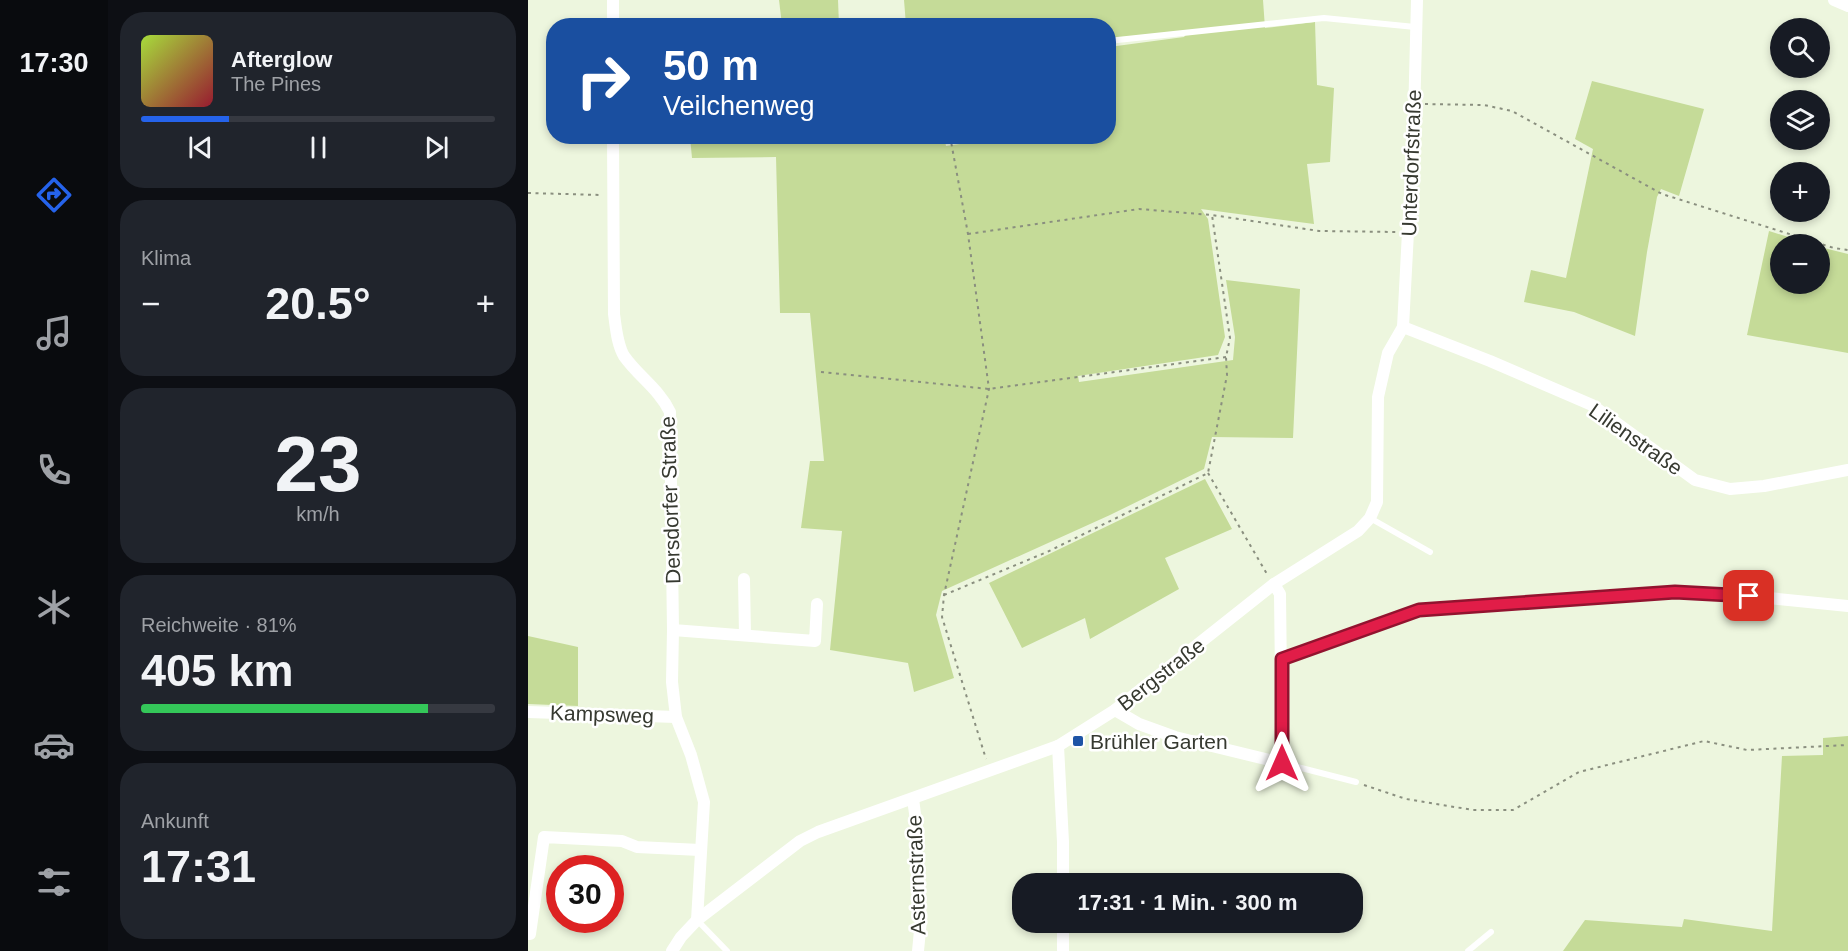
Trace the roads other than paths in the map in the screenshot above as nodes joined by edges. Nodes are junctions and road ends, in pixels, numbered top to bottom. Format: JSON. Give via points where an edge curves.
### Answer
{"nodes":[{"id":1,"x":613,"y":0,"type":"edge"},
{"id":2,"x":1417,"y":0,"type":"edge"},
{"id":3,"x":1834,"y":0,"type":"edge"},
{"id":4,"x":1848,"y":6,"type":"edge"},
{"id":5,"x":612,"y":18,"type":"edge"},
{"id":6,"x":1415,"y":27,"type":"junction"},
{"id":7,"x":1116,"y":40,"type":"edge"},
{"id":8,"x":613,"y":144,"type":"edge"},
{"id":9,"x":1402,"y":327,"type":"junction"},
{"id":10,"x":1847,"y":473,"type":"edge"},
{"id":11,"x":1370,"y":518,"type":"junction"},
{"id":12,"x":1430,"y":552,"type":"dead end"},
{"id":13,"x":744,"y":579,"type":"dead end"},
{"id":14,"x":1274,"y":584,"type":"junction"},
{"id":15,"x":817,"y":604,"type":"dead end"},
{"id":16,"x":1848,"y":606,"type":"edge"},
{"id":17,"x":673,"y":630,"type":"junction"},
{"id":18,"x":745,"y":635,"type":"junction"},
{"id":19,"x":1282,"y":659,"type":"junction"},
{"id":20,"x":1115,"y":710,"type":"junction"},
{"id":21,"x":528,"y":712,"type":"edge"},
{"id":22,"x":676,"y":717,"type":"junction"},
{"id":23,"x":1058,"y":746,"type":"junction"},
{"id":24,"x":1282,"y":763,"type":"junction"},
{"id":25,"x":1356,"y":782,"type":"road end"},
{"id":26,"x":913,"y":799,"type":"junction"},
{"id":27,"x":700,"y":850,"type":"junction"},
{"id":28,"x":1063,"y":873,"type":"edge"},
{"id":29,"x":697,"y":920,"type":"junction"},
{"id":30,"x":1491,"y":932,"type":"dead end"},
{"id":31,"x":1063,"y":933,"type":"edge"},
{"id":32,"x":528,"y":934,"type":"edge"},
{"id":33,"x":672,"y":951,"type":"edge"},
{"id":34,"x":727,"y":951,"type":"edge"},
{"id":35,"x":918,"y":951,"type":"edge"},
{"id":36,"x":1063,"y":951,"type":"edge"},
{"id":37,"x":1468,"y":951,"type":"edge"}],
"edges":[{"from":1,"to":5,"type":"street"},
{"from":2,"to":6,"type":"street","name":"Unterdorfstraße"},
{"from":3,"to":4,"type":"street"},
{"from":6,"to":7,"type":"lane","via":[[1324,18]]},
{"from":6,"to":9,"type":"street","name":"Unterdorfstraße"},
{"from":8,"to":17,"type":"street","name":"Dersdorfer Straße","via":[[617,337],[624,355],[665,400],[670,412]]},
{"from":9,"to":10,"type":"street","name":"Lilienstraße","via":[[1592,405],[1695,480],[1730,489]]},
{"from":9,"to":11,"type":"street","via":[[1388,353],[1378,397],[1377,502]]},
{"from":11,"to":12,"type":"lane"},
{"from":11,"to":14,"type":"street","name":"Bergstraße","via":[[1358,531]]},
{"from":13,"to":18,"type":"street"},
{"from":14,"to":19,"type":"street","via":[[1280,594]]},
{"from":14,"to":20,"type":"street","name":"Bergstraße"},
{"from":15,"to":18,"type":"street","via":[[815,641]]},
{"from":16,"to":19,"type":"street","via":[[1675,592],[1419,610]]},
{"from":17,"to":18,"type":"street"},
{"from":17,"to":22,"type":"street","name":"Dersdorfer Straße"},
{"from":19,"to":24,"type":"street"},
{"from":20,"to":23,"type":"street","name":"Bergstraße"},
{"from":20,"to":24,"type":"street","via":[[1175,737]]},
{"from":21,"to":22,"type":"street","name":"Kampsweg"},
{"from":22,"to":27,"type":"street","name":"Dersdorfer Straße","via":[[704,802]]},
{"from":23,"to":26,"type":"street","name":"Bergstraße"},
{"from":23,"to":28,"type":"street"},
{"from":24,"to":25,"type":"lane"},
{"from":26,"to":29,"type":"street","name":"Bergstraße","via":[[800,841]]},
{"from":26,"to":35,"type":"street","name":"Asternstraße","via":[[921,920]]},
{"from":27,"to":29,"type":"street","name":"Dersdorfer Straße"},
{"from":27,"to":32,"type":"street","via":[[544,837]]},
{"from":29,"to":33,"type":"street","name":"Bergstraße"},
{"from":29,"to":34,"type":"lane"},
{"from":30,"to":37,"type":"lane"},
{"from":31,"to":36,"type":"street"}]}
